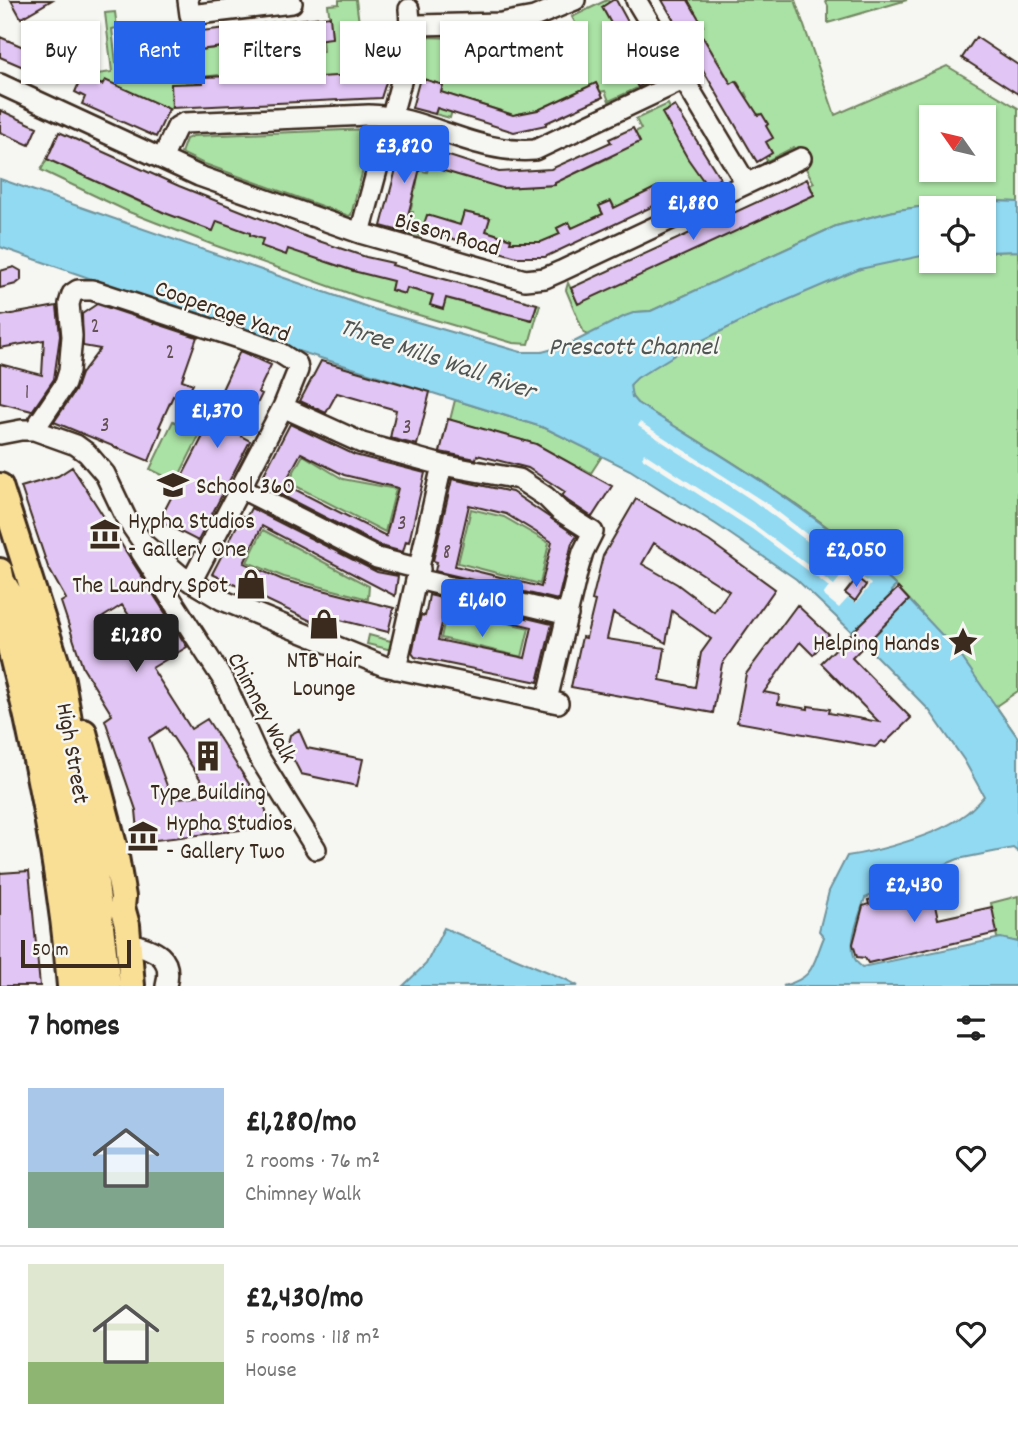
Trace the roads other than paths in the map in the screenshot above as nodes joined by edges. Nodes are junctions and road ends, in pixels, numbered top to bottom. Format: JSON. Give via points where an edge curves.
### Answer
{"nodes":[{"id":1,"x":188,"y":0,"type":"edge"},
{"id":2,"x":575,"y":0,"type":"edge"},
{"id":3,"x":636,"y":0,"type":"edge"},
{"id":4,"x":292,"y":3,"type":"dead end"},
{"id":5,"x":253,"y":4,"type":"edge"},
{"id":6,"x":648,"y":21,"type":"edge"},
{"id":7,"x":0,"y":84,"type":"edge"},
{"id":8,"x":675,"y":84,"type":"edge"},
{"id":9,"x":685,"y":84,"type":"edge"},
{"id":10,"x":392,"y":117,"type":"junction"},
{"id":11,"x":801,"y":158,"type":"dead end"},
{"id":12,"x":162,"y":159,"type":"junction"},
{"id":13,"x":746,"y":183,"type":"junction"},
{"id":14,"x":360,"y":233,"type":"junction"},
{"id":15,"x":283,"y":407,"type":"junction"},
{"id":16,"x":34,"y":430,"type":"junction"},
{"id":17,"x":0,"y":434,"type":"edge"},
{"id":18,"x":442,"y":465,"type":"junction"},
{"id":19,"x":0,"y":486,"type":"edge"},
{"id":20,"x":240,"y":488,"type":"junction"},
{"id":21,"x":126,"y":518,"type":"junction"},
{"id":22,"x":418,"y":574,"type":"junction"},
{"id":23,"x":1,"y":576,"type":"edge"},
{"id":24,"x":191,"y":582,"type":"junction"},
{"id":25,"x":568,"y":615,"type":"junction"},
{"id":26,"x":8,"y":669,"type":"edge"},
{"id":27,"x":396,"y":670,"type":"junction"},
{"id":28,"x":62,"y":680,"type":"junction"},
{"id":29,"x":316,"y":849,"type":"dead end"},
{"id":30,"x":128,"y":942,"type":"junction"},
{"id":31,"x":70,"y":986,"type":"edge"},
{"id":32,"x":88,"y":986,"type":"edge"},
{"id":33,"x":108,"y":986,"type":"edge"},
{"id":34,"x":132,"y":986,"type":"edge"},
{"id":35,"x":166,"y":986,"type":"edge"}],
"edges":[{"from":1,"to":5,"type":"street","via":[[190,15]]},
{"from":2,"to":10,"type":"street","via":[[534,18],[501,23],[419,25],[410,19]]},
{"from":3,"to":6,"type":"street"},
{"from":4,"to":5,"type":"street"},
{"from":7,"to":12,"type":"street","name":"Bisson Road"},
{"from":8,"to":10,"type":"street","via":[[535,150],[496,149]]},
{"from":9,"to":13,"type":"street"},
{"from":10,"to":12,"type":"street","via":[[184,123],[177,127]]},
{"from":10,"to":14,"type":"street"},
{"from":11,"to":13,"type":"street","name":"Bisson Road"},
{"from":12,"to":14,"type":"street","name":"Bisson Road"},
{"from":13,"to":14,"type":"street","name":"Bisson Road","via":[[545,278],[525,280]]},
{"from":15,"to":16,"type":"street","name":"Cooperage Yard","via":[[298,370],[297,364],[278,352],[92,290],[78,290],[69,303],[72,336],[65,384]]},
{"from":15,"to":18,"type":"street","via":[[362,443]]},
{"from":15,"to":20,"type":"street"},
{"from":16,"to":17,"type":"street"},
{"from":16,"to":21,"type":"street","via":[[66,440],[87,453],[105,474]]},
{"from":18,"to":22,"type":"street"},
{"from":18,"to":25,"type":"street","via":[[519,479],[593,532],[583,552]]},
{"from":19,"to":28,"type":"main road","name":"High Street"},
{"from":20,"to":22,"type":"street"},
{"from":20,"to":24,"type":"street"},
{"from":21,"to":24,"type":"street","via":[[144,544]]},
{"from":21,"to":29,"type":"street","name":"Chimney Walk","via":[[123,520],[136,543],[224,681],[257,754]]},
{"from":22,"to":25,"type":"street"},
{"from":22,"to":27,"type":"street"},
{"from":23,"to":26,"type":"main road","name":"High Street"},
{"from":23,"to":32,"type":"main road","name":"High Street","via":[[19,610],[58,761],[76,860]]},
{"from":24,"to":27,"type":"street","via":[[242,609]]},
{"from":25,"to":27,"type":"street","via":[[553,702]]},
{"from":26,"to":31,"type":"main road","name":"High Street","via":[[54,858]]},
{"from":28,"to":30,"type":"main road","via":[[87,738],[100,785]]},
{"from":28,"to":33,"type":"main road","name":"High Street","via":[[93,858]]},
{"from":30,"to":34,"type":"main road"},
{"from":30,"to":35,"type":"street","via":[[164,958],[169,972]]}]}
